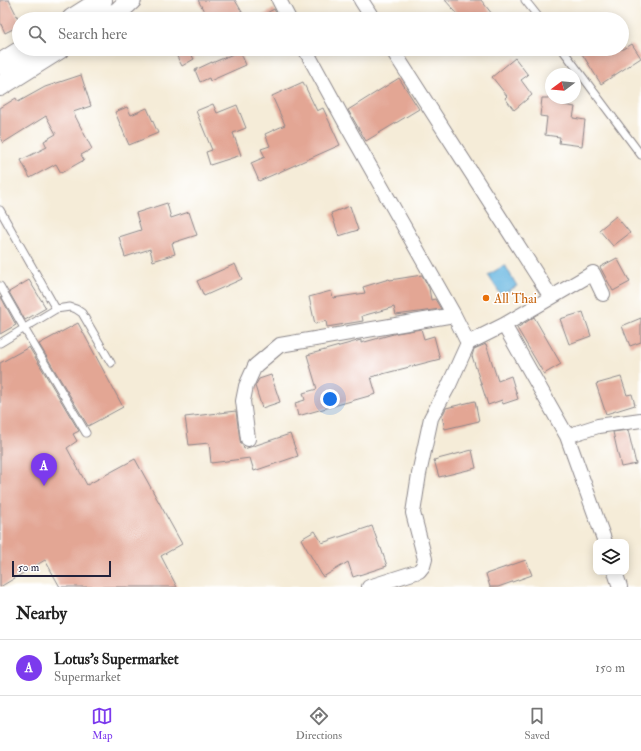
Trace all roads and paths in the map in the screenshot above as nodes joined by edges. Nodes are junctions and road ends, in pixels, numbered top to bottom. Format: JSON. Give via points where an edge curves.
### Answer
{"nodes":[{"id":1,"x":102,"y":0,"type":"edge"},
{"id":2,"x":131,"y":0,"type":"edge"},
{"id":3,"x":279,"y":0,"type":"edge"},
{"id":4,"x":361,"y":0,"type":"edge"},
{"id":5,"x":526,"y":0,"type":"edge"},
{"id":6,"x":83,"y":12,"type":"edge"},
{"id":7,"x":118,"y":12,"type":"edge"},
{"id":8,"x":285,"y":12,"type":"edge"},
{"id":9,"x":369,"y":12,"type":"edge"},
{"id":10,"x":535,"y":12,"type":"edge"},
{"id":11,"x":13,"y":56,"type":"edge"},
{"id":12,"x":48,"y":56,"type":"edge"},
{"id":13,"x":310,"y":56,"type":"edge"},
{"id":14,"x":396,"y":56,"type":"edge"},
{"id":15,"x":567,"y":56,"type":"edge"},
{"id":16,"x":0,"y":64,"type":"edge"},
{"id":17,"x":0,"y":86,"type":"edge"},
{"id":18,"x":641,"y":154,"type":"edge"},
{"id":19,"x":0,"y":210,"type":"edge"},
{"id":20,"x":0,"y":286,"type":"edge"},
{"id":21,"x":603,"y":294,"type":"dead end"},
{"id":22,"x":551,"y":297,"type":"junction"},
{"id":23,"x":56,"y":309,"type":"junction"},
{"id":24,"x":454,"y":315,"type":"junction"},
{"id":25,"x":504,"y":325,"type":"junction"},
{"id":26,"x":24,"y":328,"type":"junction"},
{"id":27,"x":0,"y":343,"type":"edge"},
{"id":28,"x":468,"y":343,"type":"junction"},
{"id":29,"x":111,"y":363,"type":"dead end"},
{"id":30,"x":641,"y":420,"type":"edge"},
{"id":31,"x":86,"y":433,"type":"dead end"},
{"id":32,"x":567,"y":436,"type":"junction"},
{"id":33,"x":248,"y":439,"type":"dead end"},
{"id":34,"x":603,"y":539,"type":"edge"},
{"id":35,"x":616,"y":575,"type":"edge"},
{"id":36,"x":369,"y":587,"type":"edge"},
{"id":37,"x":620,"y":587,"type":"edge"}],
"edges":[{"from":1,"to":6,"type":"main road"},
{"from":2,"to":7,"type":"main road"},
{"from":3,"to":8,"type":"street"},
{"from":4,"to":9,"type":"street"},
{"from":5,"to":10,"type":"lane"},
{"from":11,"to":16,"type":"main road"},
{"from":12,"to":17,"type":"main road"},
{"from":13,"to":24,"type":"street"},
{"from":14,"to":22,"type":"street"},
{"from":15,"to":18,"type":"lane"},
{"from":19,"to":23,"type":"lane"},
{"from":20,"to":26,"type":"lane"},
{"from":21,"to":22,"type":"street","via":[[593,273]]},
{"from":22,"to":25,"type":"street"},
{"from":23,"to":26,"type":"lane"},
{"from":23,"to":29,"type":"lane","via":[[70,307],[82,313]]},
{"from":24,"to":28,"type":"street"},
{"from":24,"to":33,"type":"street","via":[[280,345],[255,366],[246,386],[243,401]]},
{"from":25,"to":28,"type":"street"},
{"from":25,"to":32,"type":"street"},
{"from":26,"to":27,"type":"lane"},
{"from":26,"to":31,"type":"lane"},
{"from":28,"to":36,"type":"street","via":[[431,418],[419,474],[414,513],[425,559],[423,566]]},
{"from":30,"to":32,"type":"street","via":[[598,426]]},
{"from":32,"to":34,"type":"street"},
{"from":35,"to":37,"type":"street"}]}
